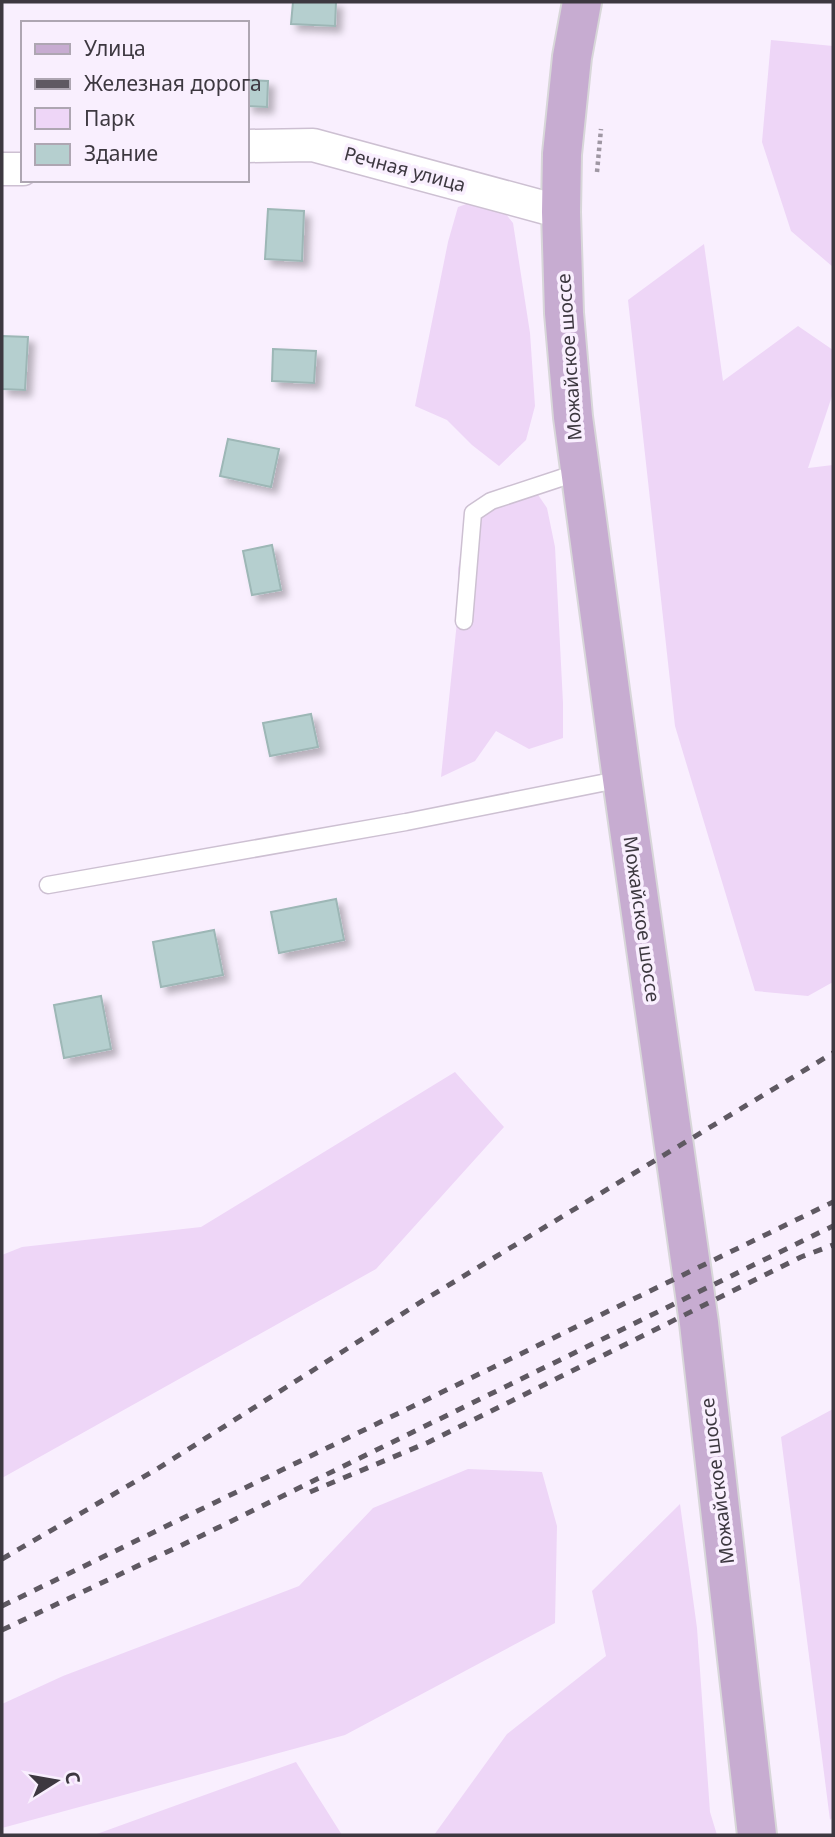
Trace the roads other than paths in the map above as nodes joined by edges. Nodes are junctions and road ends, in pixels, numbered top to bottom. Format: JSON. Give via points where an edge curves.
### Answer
{"nodes":[{"id":1,"x":582,"y":2,"type":"edge"},
{"id":2,"x":248,"y":146,"type":"edge"},
{"id":3,"x":2,"y":169,"type":"edge"},
{"id":4,"x":21,"y":169,"type":"edge"},
{"id":5,"x":561,"y":212,"type":"junction"},
{"id":6,"x":579,"y":472,"type":"junction"},
{"id":7,"x":464,"y":621,"type":"dead end"},
{"id":8,"x":622,"y":779,"type":"junction"},
{"id":9,"x":48,"y":885,"type":"dead end"},
{"id":10,"x":758,"y":1835,"type":"edge"}],
"edges":[{"from":1,"to":5,"type":"main road","name":"Можайское шоссе","via":[[565,127]]},
{"from":2,"to":5,"type":"street","name":"Речная улица","via":[[313,145]]},
{"from":3,"to":4,"type":"street"},
{"from":5,"to":6,"type":"main road","name":"Можайское шоссе","via":[[564,313]]},
{"from":6,"to":7,"type":"lane","via":[[491,501],[473,513]]},
{"from":6,"to":8,"type":"main road","name":"Можайское шоссе"},
{"from":8,"to":9,"type":"lane"},
{"from":8,"to":10,"type":"main road","name":"Можайское шоссе","via":[[699,1323]]}]}
